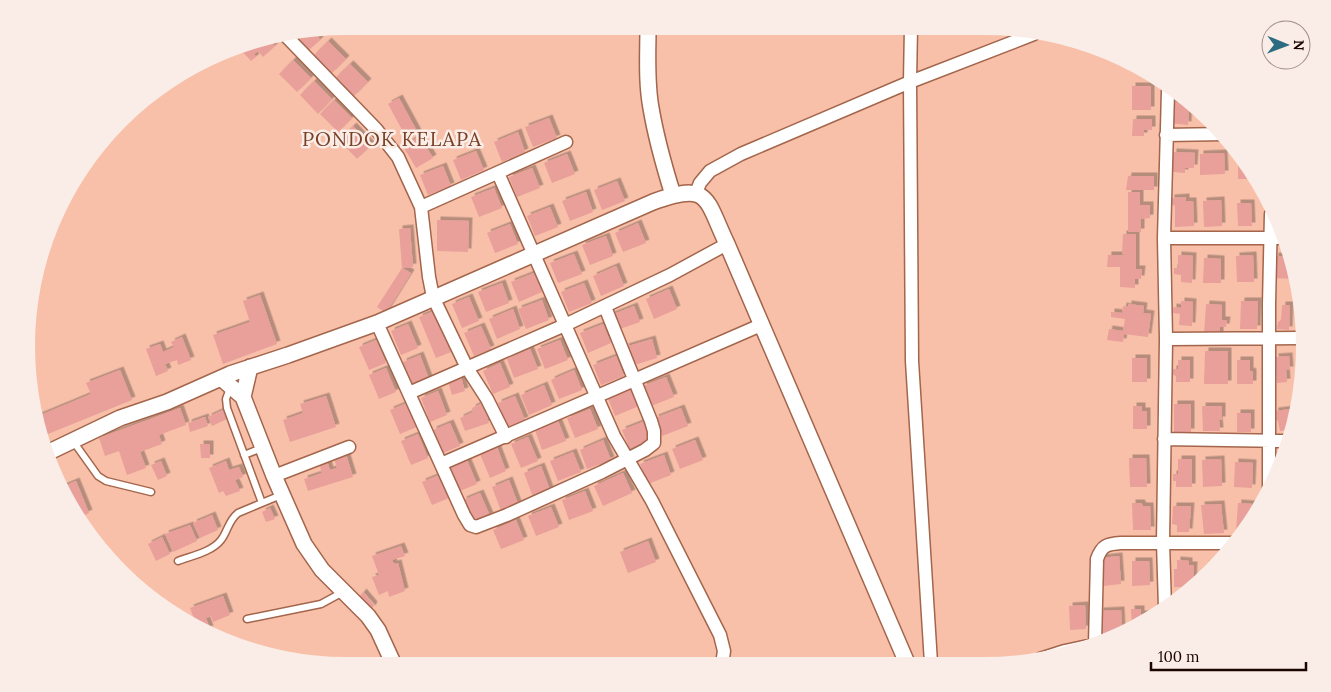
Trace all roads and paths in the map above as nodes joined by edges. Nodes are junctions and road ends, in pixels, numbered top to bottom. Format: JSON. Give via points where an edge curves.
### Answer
{"nodes":[{"id":1,"x":648,"y":35,"type":"edge"},
{"id":2,"x":911,"y":35,"type":"edge"},
{"id":3,"x":1024,"y":38,"type":"edge"},
{"id":4,"x":290,"y":40,"type":"edge"},
{"id":5,"x":910,"y":82,"type":"junction"},
{"id":6,"x":1168,"y":94,"type":"edge"},
{"id":7,"x":1213,"y":134,"type":"edge"},
{"id":8,"x":1166,"y":135,"type":"junction"},
{"id":9,"x":566,"y":142,"type":"dead end"},
{"id":10,"x":498,"y":173,"type":"junction"},
{"id":11,"x":696,"y":192,"type":"junction"},
{"id":12,"x":673,"y":195,"type":"junction"},
{"id":13,"x":421,"y":207,"type":"junction"},
{"id":14,"x":1271,"y":225,"type":"edge"},
{"id":15,"x":1164,"y":238,"type":"junction"},
{"id":16,"x":1271,"y":239,"type":"junction"},
{"id":17,"x":1276,"y":239,"type":"edge"},
{"id":18,"x":727,"y":244,"type":"junction"},
{"id":19,"x":534,"y":253,"type":"junction"},
{"id":20,"x":433,"y":297,"type":"junction"},
{"id":21,"x":605,"y":307,"type":"junction"},
{"id":22,"x":377,"y":322,"type":"junction"},
{"id":23,"x":761,"y":325,"type":"junction"},
{"id":24,"x":565,"y":326,"type":"junction"},
{"id":25,"x":1296,"y":338,"type":"edge"},
{"id":26,"x":1166,"y":339,"type":"junction"},
{"id":27,"x":1268,"y":339,"type":"junction"},
{"id":28,"x":250,"y":368,"type":"junction"},
{"id":29,"x":467,"y":368,"type":"junction"},
{"id":30,"x":634,"y":379,"type":"junction"},
{"id":31,"x":226,"y":382,"type":"junction"},
{"id":32,"x":409,"y":393,"type":"junction"},
{"id":33,"x":243,"y":397,"type":"junction"},
{"id":34,"x":596,"y":397,"type":"junction"},
{"id":35,"x":506,"y":437,"type":"junction"},
{"id":36,"x":1164,"y":439,"type":"junction"},
{"id":37,"x":72,"y":440,"type":"junction"},
{"id":38,"x":1268,"y":441,"type":"junction"},
{"id":39,"x":1280,"y":441,"type":"edge"},
{"id":40,"x":263,"y":447,"type":"junction"},
{"id":41,"x":349,"y":447,"type":"dead end"},
{"id":42,"x":54,"y":451,"type":"edge"},
{"id":43,"x":244,"y":455,"type":"junction"},
{"id":44,"x":627,"y":459,"type":"junction"},
{"id":45,"x":441,"y":464,"type":"junction"},
{"id":46,"x":1269,"y":473,"type":"edge"},
{"id":47,"x":274,"y":476,"type":"junction"},
{"id":48,"x":151,"y":492,"type":"dead end"},
{"id":49,"x":282,"y":495,"type":"junction"},
{"id":50,"x":262,"y":503,"type":"junction"},
{"id":51,"x":1163,"y":542,"type":"junction"},
{"id":52,"x":1226,"y":543,"type":"edge"},
{"id":53,"x":178,"y":561,"type":"dead end"},
{"id":54,"x":343,"y":592,"type":"junction"},
{"id":55,"x":1165,"y":600,"type":"edge"},
{"id":56,"x":247,"y":619,"type":"dead end"},
{"id":57,"x":1096,"y":636,"type":"edge"},
{"id":58,"x":390,"y":657,"type":"edge"},
{"id":59,"x":723,"y":657,"type":"edge"},
{"id":60,"x":904,"y":657,"type":"edge"},
{"id":61,"x":931,"y":657,"type":"edge"}],
"edges":[{"from":1,"to":12,"type":"street","via":[[651,107]]},
{"from":2,"to":5,"type":"street"},
{"from":3,"to":5,"type":"street"},
{"from":4,"to":13,"type":"street","via":[[388,143],[407,174]]},
{"from":5,"to":11,"type":"street","via":[[740,154],[710,171]]},
{"from":5,"to":61,"type":"street","via":[[912,361]]},
{"from":6,"to":8,"type":"street"},
{"from":7,"to":8,"type":"street"},
{"from":8,"to":15,"type":"street"},
{"from":9,"to":10,"type":"street"},
{"from":10,"to":13,"type":"street"},
{"from":10,"to":19,"type":"street"},
{"from":11,"to":12,"type":"street"},
{"from":11,"to":18,"type":"street","via":[[706,200]]},
{"from":12,"to":19,"type":"street"},
{"from":13,"to":20,"type":"street"},
{"from":14,"to":16,"type":"street"},
{"from":15,"to":16,"type":"street"},
{"from":15,"to":26,"type":"street"},
{"from":16,"to":17,"type":"street"},
{"from":16,"to":27,"type":"street"},
{"from":18,"to":21,"type":"street"},
{"from":18,"to":23,"type":"street"},
{"from":19,"to":20,"type":"street"},
{"from":19,"to":24,"type":"street"},
{"from":20,"to":22,"type":"street"},
{"from":20,"to":29,"type":"street"},
{"from":21,"to":24,"type":"street"},
{"from":21,"to":30,"type":"street"},
{"from":22,"to":28,"type":"street"},
{"from":22,"to":32,"type":"street"},
{"from":23,"to":30,"type":"street"},
{"from":23,"to":60,"type":"street"},
{"from":24,"to":29,"type":"street"},
{"from":24,"to":34,"type":"street"},
{"from":25,"to":27,"type":"street"},
{"from":26,"to":27,"type":"street"},
{"from":26,"to":36,"type":"street"},
{"from":27,"to":38,"type":"street"},
{"from":28,"to":31,"type":"street"},
{"from":28,"to":33,"type":"street"},
{"from":29,"to":32,"type":"street"},
{"from":29,"to":35,"type":"street","via":[[487,398]]},
{"from":30,"to":34,"type":"street"},
{"from":30,"to":44,"type":"street","via":[[655,439],[649,447]]},
{"from":31,"to":33,"type":"street"},
{"from":31,"to":37,"type":"street","via":[[120,418]]},
{"from":31,"to":43,"type":"lane","via":[[226,403]]},
{"from":32,"to":45,"type":"street"},
{"from":33,"to":40,"type":"street"},
{"from":34,"to":35,"type":"street"},
{"from":34,"to":44,"type":"street"},
{"from":35,"to":45,"type":"street"},
{"from":36,"to":38,"type":"street"},
{"from":36,"to":51,"type":"street"},
{"from":37,"to":42,"type":"street"},
{"from":37,"to":48,"type":"lane","via":[[98,476]]},
{"from":38,"to":39,"type":"street"},
{"from":38,"to":46,"type":"street"},
{"from":40,"to":43,"type":"lane"},
{"from":40,"to":47,"type":"street"},
{"from":41,"to":47,"type":"street"},
{"from":43,"to":50,"type":"lane"},
{"from":44,"to":45,"type":"street","via":[[507,515],[473,527],[464,515]]},
{"from":44,"to":59,"type":"street","via":[[652,500],[720,635]]},
{"from":47,"to":49,"type":"street"},
{"from":49,"to":50,"type":"lane"},
{"from":49,"to":54,"type":"street","via":[[314,559]]},
{"from":50,"to":53,"type":"lane","via":[[232,517],[217,544]]},
{"from":51,"to":52,"type":"street"},
{"from":51,"to":55,"type":"street"},
{"from":51,"to":57,"type":"street","via":[[1112,544],[1100,551],[1097,560]]},
{"from":54,"to":56,"type":"lane","via":[[321,604]]},
{"from":54,"to":58,"type":"street","via":[[368,616]]}]}
